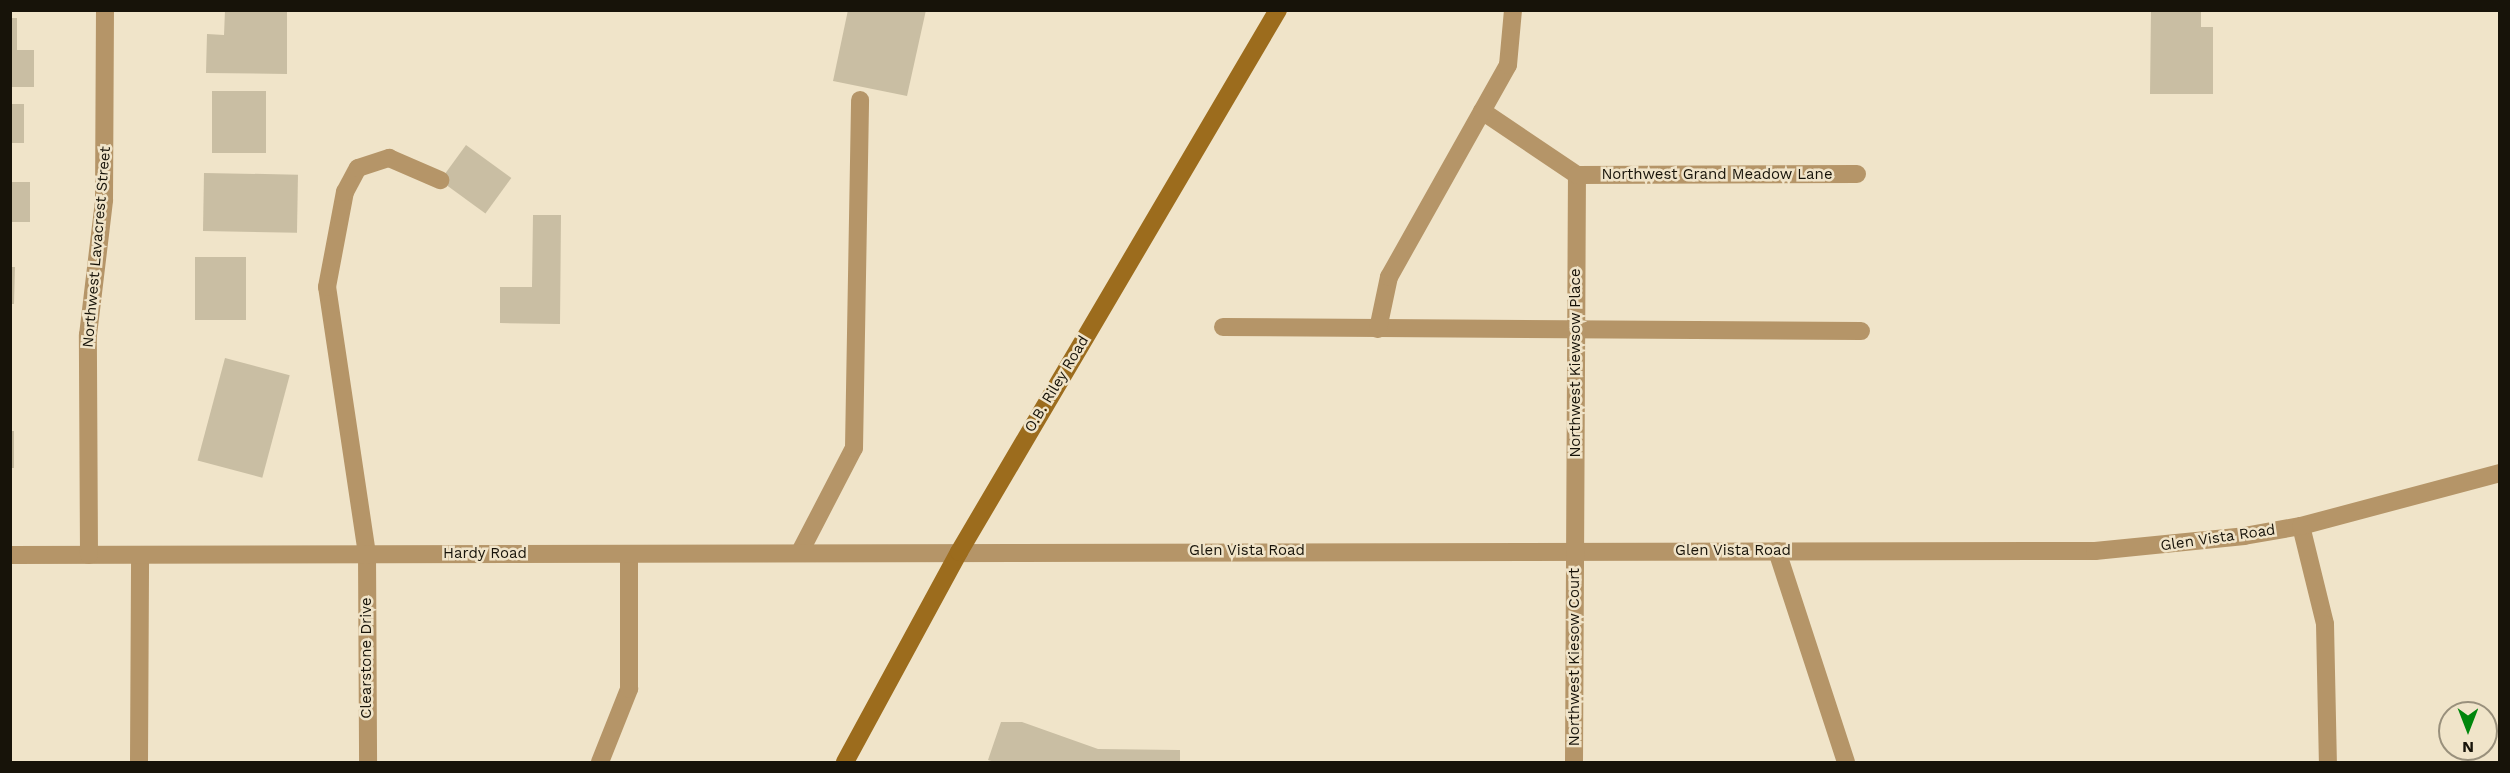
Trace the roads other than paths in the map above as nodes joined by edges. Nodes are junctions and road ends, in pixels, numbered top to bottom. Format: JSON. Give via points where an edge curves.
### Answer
{"nodes":[{"id":1,"x":105,"y":10,"type":"edge"},
{"id":2,"x":1278,"y":10,"type":"edge"},
{"id":3,"x":1513,"y":10,"type":"edge"},
{"id":4,"x":860,"y":100,"type":"dead end"},
{"id":5,"x":1482,"y":111,"type":"junction"},
{"id":6,"x":1857,"y":174,"type":"dead end"},
{"id":7,"x":1577,"y":176,"type":"junction"},
{"id":8,"x":440,"y":180,"type":"dead end"},
{"id":9,"x":1223,"y":327,"type":"dead end"},
{"id":10,"x":1378,"y":328,"type":"junction"},
{"id":11,"x":1576,"y":330,"type":"junction"},
{"id":12,"x":1861,"y":332,"type":"dead end"},
{"id":13,"x":2499,"y":473,"type":"edge"},
{"id":14,"x":2301,"y":526,"type":"junction"},
{"id":15,"x":1575,"y":551,"type":"junction"},
{"id":16,"x":1777,"y":551,"type":"junction"},
{"id":17,"x":800,"y":552,"type":"junction"},
{"id":18,"x":958,"y":552,"type":"junction"},
{"id":19,"x":367,"y":554,"type":"junction"},
{"id":20,"x":629,"y":554,"type":"junction"},
{"id":21,"x":10,"y":555,"type":"edge"},
{"id":22,"x":89,"y":555,"type":"junction"},
{"id":23,"x":140,"y":555,"type":"junction"},
{"id":24,"x":139,"y":762,"type":"edge"},
{"id":25,"x":368,"y":762,"type":"edge"},
{"id":26,"x":600,"y":762,"type":"edge"},
{"id":27,"x":845,"y":762,"type":"edge"},
{"id":28,"x":1574,"y":762,"type":"edge"},
{"id":29,"x":1846,"y":762,"type":"edge"},
{"id":30,"x":2328,"y":762,"type":"edge"}],
"edges":[{"from":1,"to":22,"type":"street","name":"Northwest Lavacrest Street","via":[[104,200],[88,335]]},
{"from":2,"to":18,"type":"street","name":"O.B. Riley Road"},
{"from":3,"to":5,"type":"street","via":[[1512,57]]},
{"from":4,"to":17,"type":"street","via":[[854,448]]},
{"from":5,"to":7,"type":"street"},
{"from":5,"to":10,"type":"street","via":[[1389,277]]},
{"from":6,"to":7,"type":"street","name":"Northwest Grand Meadow Lane"},
{"from":7,"to":11,"type":"street","name":"Northwest Kiewsow Place"},
{"from":8,"to":19,"type":"street","name":"Clearstone Drive","via":[[389,158],[358,168],[341,213],[327,287]]},
{"from":9,"to":10,"type":"street"},
{"from":10,"to":11,"type":"street"},
{"from":11,"to":12,"type":"street"},
{"from":11,"to":15,"type":"street","name":"Northwest Kiewsow Place"},
{"from":13,"to":14,"type":"street","name":"Glen Vista Road"},
{"from":14,"to":16,"type":"street","name":"Glen Vista Road","via":[[2244,536],[2095,551]]},
{"from":14,"to":30,"type":"street","via":[[2325,624]]},
{"from":15,"to":16,"type":"street","name":"Glen Vista Road"},
{"from":15,"to":18,"type":"street","name":"Glen Vista Road"},
{"from":15,"to":28,"type":"street","name":"Northwest Kiesow Court"},
{"from":16,"to":29,"type":"street"},
{"from":17,"to":18,"type":"street","name":"Hardy Road"},
{"from":17,"to":20,"type":"street","name":"Hardy Road"},
{"from":18,"to":27,"type":"street","name":"O.B. Riley Road"},
{"from":19,"to":20,"type":"street","name":"Hardy Road"},
{"from":19,"to":23,"type":"street","name":"Hardy Road"},
{"from":19,"to":25,"type":"street","name":"Clearstone Drive"},
{"from":20,"to":26,"type":"street","via":[[629,689]]},
{"from":21,"to":22,"type":"street","name":"Hardy Road"},
{"from":22,"to":23,"type":"street","name":"Hardy Road"},
{"from":23,"to":24,"type":"street"}]}
